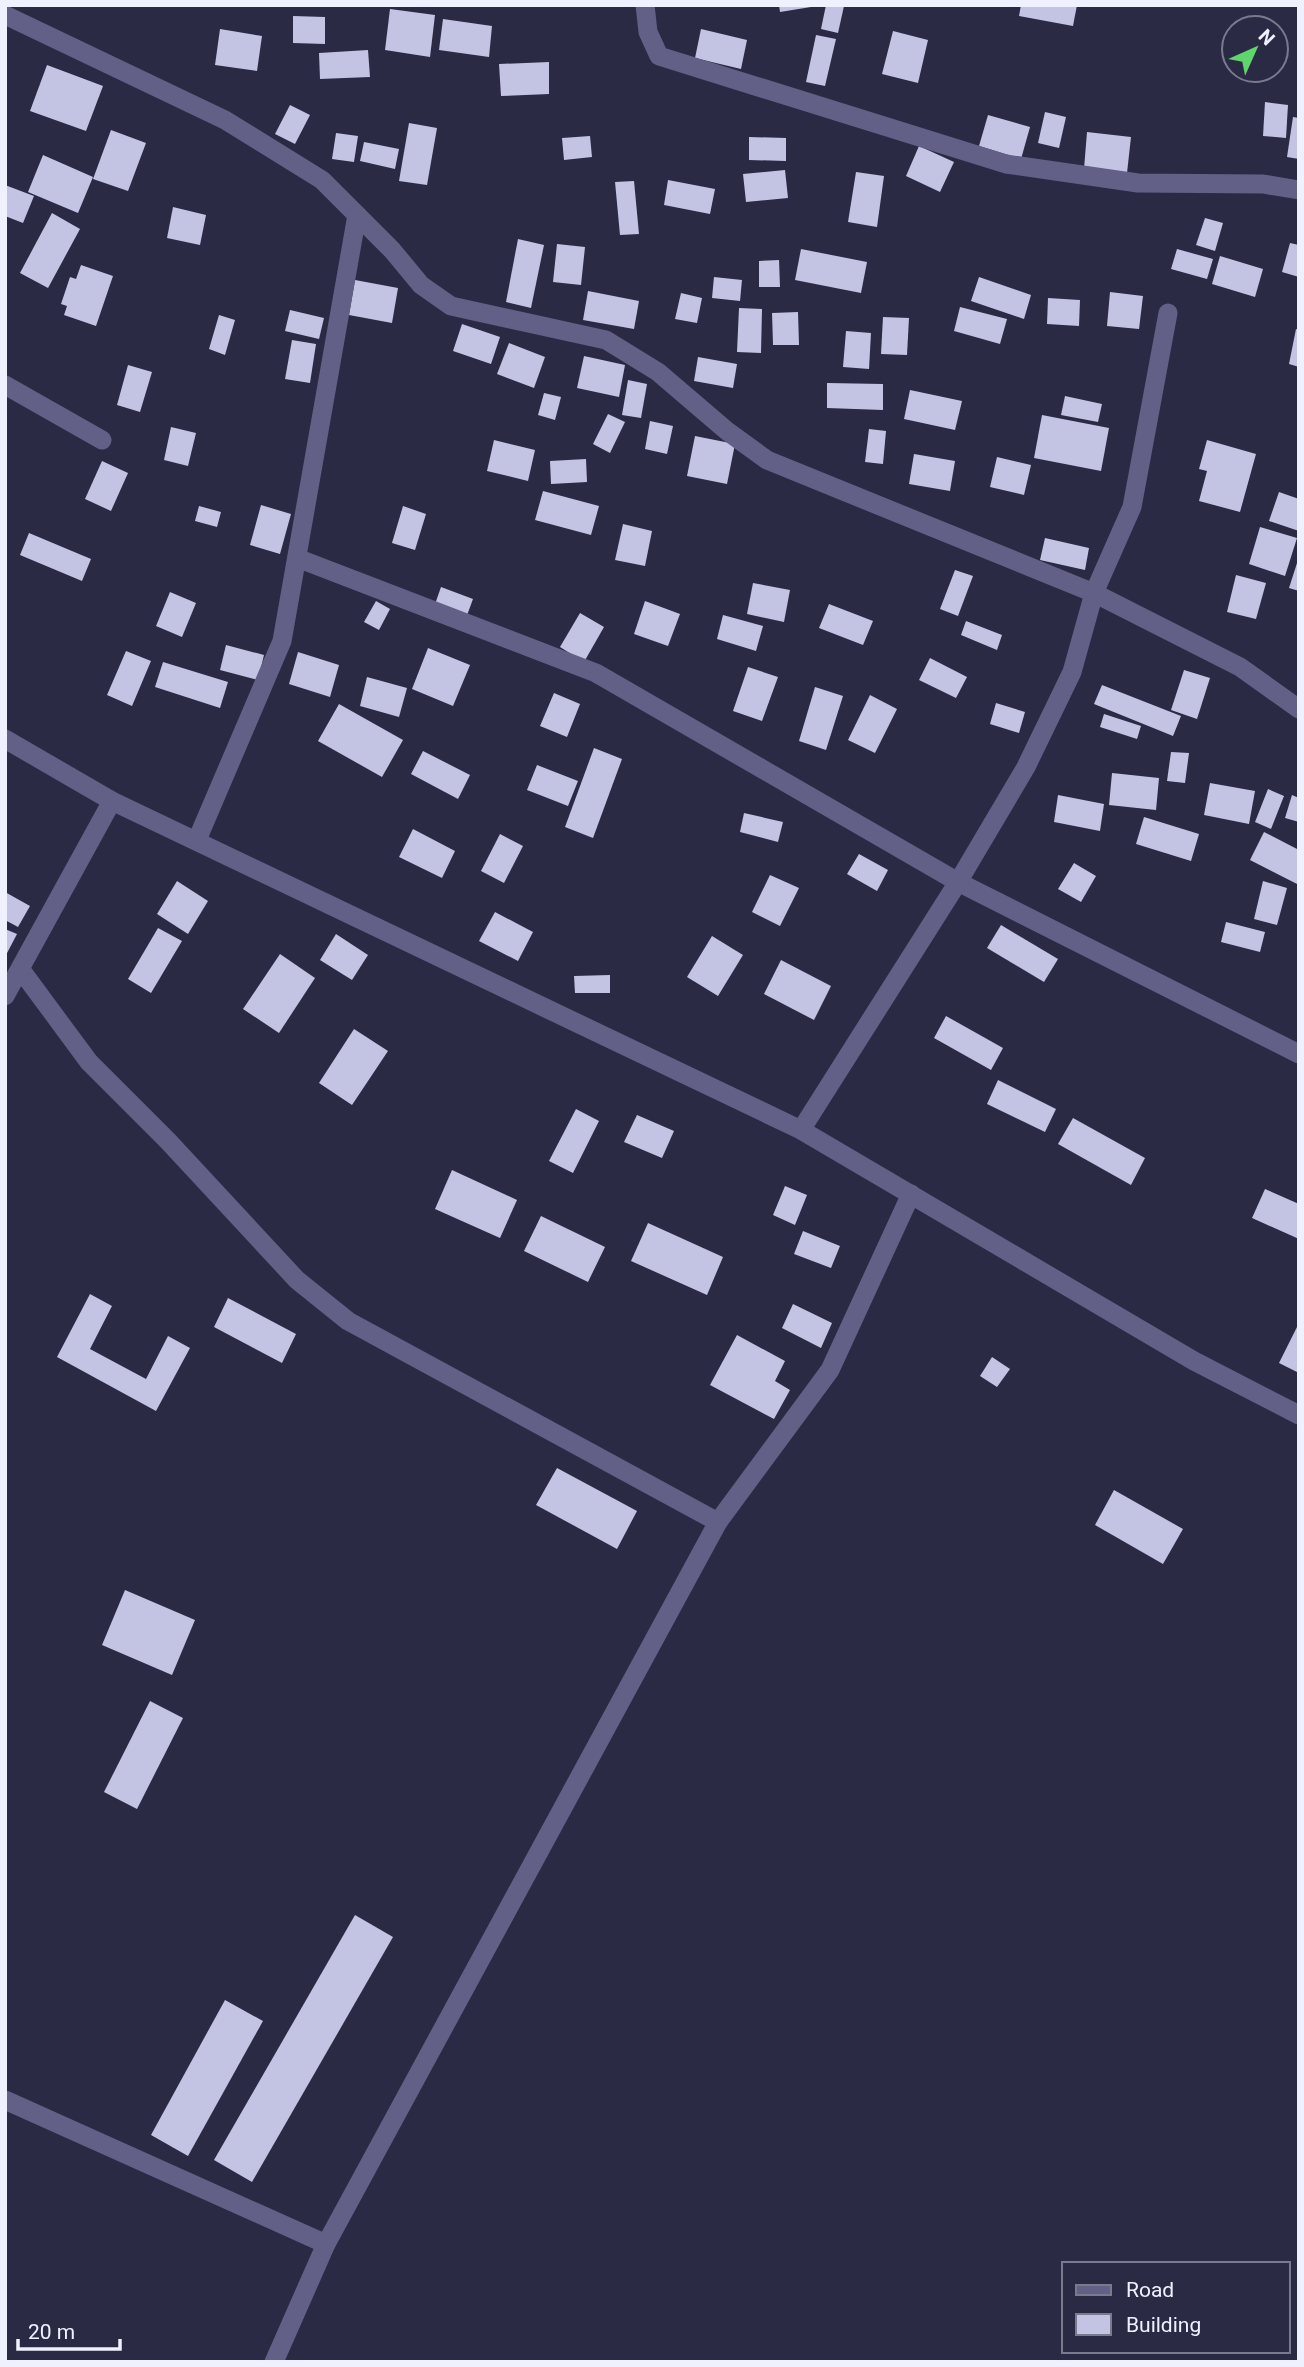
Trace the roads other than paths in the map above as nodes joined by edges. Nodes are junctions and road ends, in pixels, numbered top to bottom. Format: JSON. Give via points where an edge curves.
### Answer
{"nodes":[{"id":1,"x":645,"y":5,"type":"edge"},
{"id":2,"x":5,"y":15,"type":"edge"},
{"id":3,"x":1299,"y":190,"type":"edge"},
{"id":4,"x":357,"y":215,"type":"junction"},
{"id":5,"x":1168,"y":313,"type":"dead end"},
{"id":6,"x":5,"y":385,"type":"edge"},
{"id":7,"x":102,"y":440,"type":"dead end"},
{"id":8,"x":298,"y":558,"type":"junction"},
{"id":9,"x":1094,"y":593,"type":"junction"},
{"id":10,"x":1299,"y":709,"type":"edge"},
{"id":11,"x":5,"y":740,"type":"edge"},
{"id":12,"x":112,"y":801,"type":"junction"},
{"id":13,"x":197,"y":840,"type":"junction"},
{"id":14,"x":958,"y":882,"type":"junction"},
{"id":15,"x":21,"y":970,"type":"junction"},
{"id":16,"x":5,"y":996,"type":"edge"},
{"id":17,"x":1299,"y":1054,"type":"edge"},
{"id":18,"x":801,"y":1130,"type":"junction"},
{"id":19,"x":911,"y":1194,"type":"junction"},
{"id":20,"x":1299,"y":1415,"type":"edge"},
{"id":21,"x":718,"y":1522,"type":"junction"},
{"id":22,"x":5,"y":2100,"type":"edge"},
{"id":23,"x":326,"y":2244,"type":"junction"},
{"id":24,"x":274,"y":2362,"type":"edge"}],
"edges":[{"from":1,"to":3,"type":"street","via":[[648,32],[659,56],[1006,164],[1138,183],[1263,184]]},
{"from":2,"to":4,"type":"street","via":[[225,120],[322,180]]},
{"from":4,"to":8,"type":"street"},
{"from":4,"to":9,"type":"street","via":[[421,285],[451,306],[606,340],[658,372],[767,460]]},
{"from":5,"to":9,"type":"street","via":[[1132,507]]},
{"from":6,"to":7,"type":"street"},
{"from":8,"to":13,"type":"street","via":[[282,641]]},
{"from":8,"to":14,"type":"street","via":[[596,673]]},
{"from":9,"to":10,"type":"street","via":[[1240,667]]},
{"from":9,"to":14,"type":"street","via":[[1072,671],[1026,767]]},
{"from":11,"to":12,"type":"street"},
{"from":12,"to":13,"type":"street"},
{"from":12,"to":15,"type":"street"},
{"from":13,"to":18,"type":"street"},
{"from":14,"to":17,"type":"street"},
{"from":14,"to":18,"type":"street"},
{"from":15,"to":16,"type":"street"},
{"from":15,"to":21,"type":"street","via":[[89,1062],[297,1280],[327,1305],[348,1321]]},
{"from":18,"to":19,"type":"street"},
{"from":19,"to":20,"type":"street","via":[[1194,1361]]},
{"from":19,"to":21,"type":"street","via":[[830,1370]]},
{"from":21,"to":23,"type":"street"},
{"from":22,"to":23,"type":"street"},
{"from":23,"to":24,"type":"street"}]}
